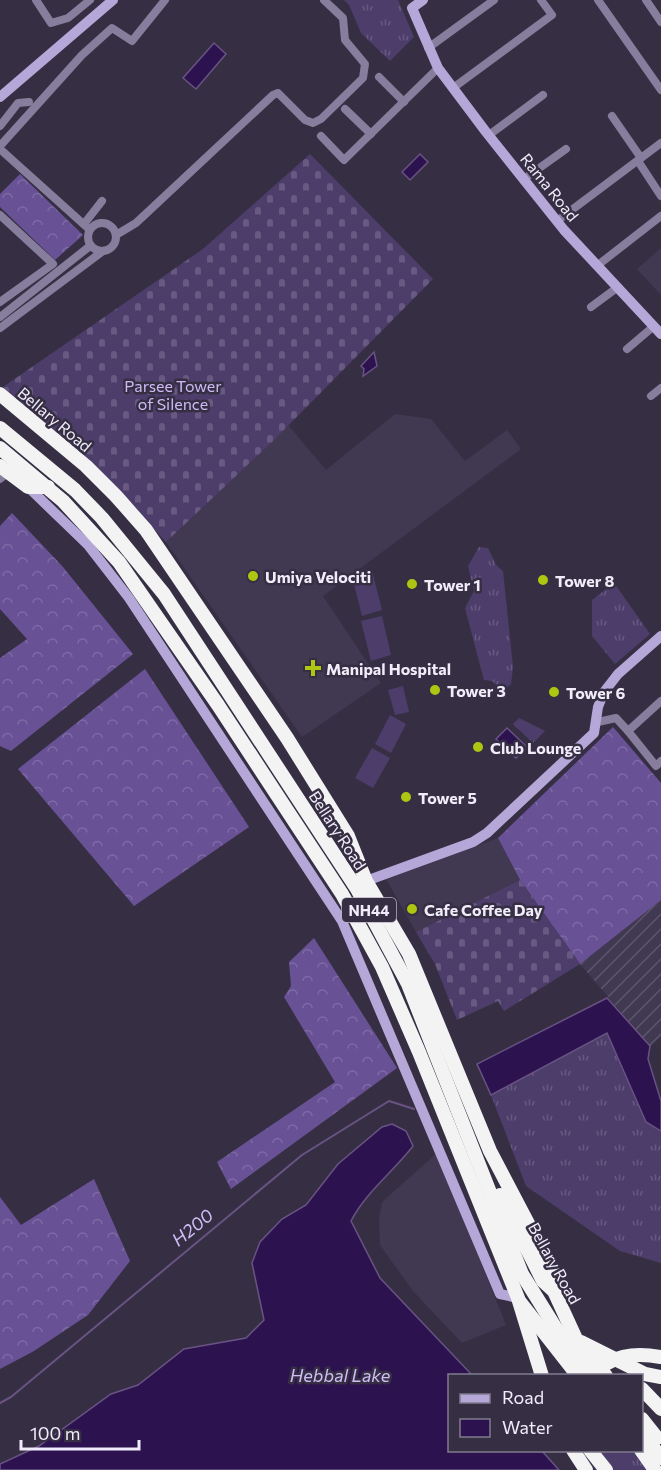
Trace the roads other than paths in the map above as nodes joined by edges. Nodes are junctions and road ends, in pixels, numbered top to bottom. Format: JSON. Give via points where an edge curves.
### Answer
{"nodes":[{"id":1,"x":36,"y":0,"type":"edge"},
{"id":2,"x":90,"y":0,"type":"edge"},
{"id":3,"x":113,"y":0,"type":"edge"},
{"id":4,"x":165,"y":0,"type":"edge"},
{"id":5,"x":324,"y":0,"type":"edge"},
{"id":6,"x":423,"y":0,"type":"edge"},
{"id":7,"x":494,"y":0,"type":"edge"},
{"id":8,"x":541,"y":0,"type":"edge"},
{"id":9,"x":598,"y":0,"type":"edge"},
{"id":10,"x":646,"y":0,"type":"edge"},
{"id":11,"x":81,"y":7,"type":"junction"},
{"id":12,"x":100,"y":11,"type":"junction"},
{"id":13,"x":91,"y":19,"type":"junction"},
{"id":14,"x":661,"y":22,"type":"edge"},
{"id":15,"x":428,"y":48,"type":"junction"},
{"id":16,"x":438,"y":68,"type":"junction"},
{"id":17,"x":378,"y":77,"type":"dead end"},
{"id":18,"x":453,"y":88,"type":"junction"},
{"id":19,"x":661,"y":90,"type":"edge"},
{"id":20,"x":543,"y":94,"type":"dead end"},
{"id":21,"x":0,"y":97,"type":"edge"},
{"id":22,"x":29,"y":102,"type":"dead end"},
{"id":23,"x":404,"y":102,"type":"junction"},
{"id":24,"x":345,"y":109,"type":"dead end"},
{"id":25,"x":612,"y":116,"type":"dead end"},
{"id":26,"x":0,"y":126,"type":"edge"},
{"id":27,"x":371,"y":134,"type":"junction"},
{"id":28,"x":489,"y":135,"type":"junction"},
{"id":29,"x":321,"y":136,"type":"dead end"},
{"id":30,"x":661,"y":143,"type":"edge"},
{"id":31,"x":0,"y":148,"type":"edge"},
{"id":32,"x":566,"y":149,"type":"dead end"},
{"id":33,"x":640,"y":159,"type":"junction"},
{"id":34,"x":524,"y":179,"type":"junction"},
{"id":35,"x":661,"y":196,"type":"edge"},
{"id":36,"x":102,"y":201,"type":"dead end"},
{"id":37,"x":0,"y":215,"type":"edge"},
{"id":38,"x":661,"y":216,"type":"edge"},
{"id":39,"x":557,"y":221,"type":"junction"},
{"id":40,"x":86,"y":226,"type":"junction"},
{"id":41,"x":116,"y":235,"type":"junction"},
{"id":42,"x":90,"y":246,"type":"junction"},
{"id":43,"x":103,"y":251,"type":"junction"},
{"id":44,"x":598,"y":265,"type":"junction"},
{"id":45,"x":618,"y":287,"type":"junction"},
{"id":46,"x":0,"y":302,"type":"edge"},
{"id":47,"x":591,"y":307,"type":"dead end"},
{"id":48,"x":0,"y":317,"type":"edge"},
{"id":49,"x":0,"y":328,"type":"edge"},
{"id":50,"x":657,"y":330,"type":"edge"},
{"id":51,"x":627,"y":349,"type":"dead end"},
{"id":52,"x":661,"y":388,"type":"edge"},
{"id":53,"x":0,"y":394,"type":"edge"},
{"id":54,"x":651,"y":396,"type":"dead end"},
{"id":55,"x":0,"y":428,"type":"edge"},
{"id":56,"x":0,"y":448,"type":"edge"},
{"id":57,"x":7,"y":470,"type":"edge"},
{"id":58,"x":28,"y":487,"type":"junction"},
{"id":59,"x":48,"y":487,"type":"junction"},
{"id":60,"x":661,"y":636,"type":"edge"},
{"id":61,"x":661,"y":701,"type":"edge"},
{"id":62,"x":598,"y":722,"type":"junction"},
{"id":63,"x":628,"y":731,"type":"junction"},
{"id":64,"x":659,"y":766,"type":"edge"},
{"id":65,"x":303,"y":833,"type":"junction"},
{"id":66,"x":290,"y":841,"type":"junction"},
{"id":67,"x":366,"y":880,"type":"junction"},
{"id":68,"x":454,"y":1081,"type":"junction"},
{"id":69,"x":467,"y":1114,"type":"junction"},
{"id":70,"x":489,"y":1184,"type":"junction"},
{"id":71,"x":554,"y":1291,"type":"junction"},
{"id":72,"x":518,"y":1298,"type":"junction"},
{"id":73,"x":525,"y":1326,"type":"junction"},
{"id":74,"x":570,"y":1349,"type":"junction"},
{"id":75,"x":661,"y":1357,"type":"edge"},
{"id":76,"x":625,"y":1370,"type":"edge"},
{"id":77,"x":541,"y":1374,"type":"edge"},
{"id":78,"x":566,"y":1374,"type":"edge"},
{"id":79,"x":577,"y":1374,"type":"edge"},
{"id":80,"x":591,"y":1374,"type":"edge"},
{"id":81,"x":595,"y":1374,"type":"edge"},
{"id":82,"x":603,"y":1374,"type":"edge"},
{"id":83,"x":661,"y":1377,"type":"edge"},
{"id":84,"x":643,"y":1390,"type":"edge"},
{"id":85,"x":661,"y":1409,"type":"edge"},
{"id":86,"x":643,"y":1420,"type":"edge"},
{"id":87,"x":643,"y":1433,"type":"edge"},
{"id":88,"x":661,"y":1442,"type":"edge"},
{"id":89,"x":574,"y":1452,"type":"edge"},
{"id":90,"x":592,"y":1452,"type":"edge"},
{"id":91,"x":632,"y":1452,"type":"edge"},
{"id":92,"x":642,"y":1452,"type":"edge"},
{"id":93,"x":661,"y":1458,"type":"edge"},
{"id":94,"x":586,"y":1470,"type":"edge"},
{"id":95,"x":606,"y":1470,"type":"edge"},
{"id":96,"x":645,"y":1470,"type":"edge"},
{"id":97,"x":655,"y":1470,"type":"edge"}],
"edges":[{"from":1,"to":11,"type":"street","via":[[51,23],[68,18]]},
{"from":2,"to":11,"type":"street"},
{"from":2,"to":12,"type":"street"},
{"from":3,"to":12,"type":"street"},
{"from":4,"to":31,"type":"street","via":[[132,40],[112,28],[82,55]]},
{"from":5,"to":41,"type":"street","via":[[343,18],[345,40],[365,64],[363,78],[314,123],[304,120],[278,93],[273,95],[136,223]]},
{"from":6,"to":15,"type":"street","name":"Rama Road","via":[[412,8]]},
{"from":7,"to":15,"type":"street"},
{"from":8,"to":18,"type":"street","via":[[552,15]]},
{"from":9,"to":19,"type":"street"},
{"from":10,"to":14,"type":"street"},
{"from":11,"to":13,"type":"street"},
{"from":12,"to":13,"type":"street"},
{"from":13,"to":21,"type":"street"},
{"from":15,"to":16,"type":"street","name":"Rama Road"},
{"from":16,"to":18,"type":"street","name":"Rama Road"},
{"from":16,"to":23,"type":"street"},
{"from":17,"to":23,"type":"street"},
{"from":18,"to":28,"type":"street","name":"Rama Road"},
{"from":20,"to":28,"type":"street"},
{"from":22,"to":26,"type":"street","via":[[18,103]]},
{"from":23,"to":27,"type":"street"},
{"from":24,"to":27,"type":"street"},
{"from":25,"to":33,"type":"street"},
{"from":27,"to":29,"type":"street","via":[[344,160]]},
{"from":28,"to":34,"type":"street","name":"Rama Road"},
{"from":30,"to":33,"type":"street"},
{"from":31,"to":40,"type":"street"},
{"from":32,"to":34,"type":"street"},
{"from":33,"to":35,"type":"street"},
{"from":33,"to":39,"type":"street"},
{"from":34,"to":39,"type":"street","name":"Rama Road"},
{"from":36,"to":40,"type":"street"},
{"from":37,"to":46,"type":"street","via":[[53,264]]},
{"from":38,"to":44,"type":"street"},
{"from":39,"to":44,"type":"street","name":"Rama Road"},
{"from":40,"to":41,"type":"street","via":[[105,222]]},
{"from":40,"to":42,"type":"street"},
{"from":41,"to":43,"type":"street","via":[[114,244]]},
{"from":42,"to":43,"type":"street"},
{"from":42,"to":48,"type":"street"},
{"from":43,"to":49,"type":"street"},
{"from":44,"to":45,"type":"street","name":"Rama Road"},
{"from":45,"to":47,"type":"street"},
{"from":45,"to":50,"type":"street","name":"Rama Road"},
{"from":50,"to":51,"type":"street"},
{"from":52,"to":54,"type":"street"},
{"from":53,"to":67,"type":"highway","name":"Bellary Road","via":[[86,466],[146,530],[287,738],[348,836]]},
{"from":55,"to":68,"type":"highway","name":"Bellary Road","number":"NH44","via":[[75,490],[164,594],[357,889]]},
{"from":56,"to":57,"type":"highway","name":"Bellary Road","number":"NH44"},
{"from":57,"to":58,"type":"highway"},
{"from":57,"to":59,"type":"highway","name":"Bellary Road","number":"NH44"},
{"from":58,"to":59,"type":"highway"},
{"from":58,"to":66,"type":"street","via":[[88,545],[129,598]]},
{"from":59,"to":65,"type":"highway","name":"Bellary Road","number":"NH44","via":[[92,529],[125,571]]},
{"from":60,"to":62,"type":"street","via":[[618,674],[604,693],[598,707]]},
{"from":61,"to":63,"type":"street"},
{"from":62,"to":63,"type":"street","via":[[616,718]]},
{"from":62,"to":67,"type":"street","via":[[579,750],[487,833],[473,842]]},
{"from":63,"to":64,"type":"street"},
{"from":65,"to":66,"type":"highway"},
{"from":65,"to":72,"type":"highway","name":"Bellary Road","number":"NH44","via":[[382,967]]},
{"from":66,"to":72,"type":"street","via":[[342,921],[500,1294]]},
{"from":67,"to":68,"type":"highway","name":"Bellary Road","via":[[409,954]]},
{"from":68,"to":69,"type":"highway","name":"Bellary Road","number":"NH44"},
{"from":69,"to":70,"type":"highway","name":"Bellary Road","number":"NH44"},
{"from":69,"to":71,"type":"highway","via":[[554,1274]]},
{"from":70,"to":71,"type":"highway","name":"Bellary Road","number":"NH44","via":[[502,1197],[543,1281]]},
{"from":70,"to":74,"type":"highway","via":[[522,1274]]},
{"from":71,"to":74,"type":"highway","name":"Bellary Road","number":"NH44"},
{"from":72,"to":73,"type":"highway","number":"NH44"},
{"from":72,"to":74,"type":"highway","number":"NH44"},
{"from":73,"to":77,"type":"highway","number":"NH44"},
{"from":73,"to":78,"type":"highway"},
{"from":74,"to":76,"type":"highway","via":[[595,1350]]},
{"from":74,"to":79,"type":"highway","number":"NH44"},
{"from":74,"to":80,"type":"highway"},
{"from":74,"to":82,"type":"highway"},
{"from":75,"to":81,"type":"highway","bridge":true,"via":[[623,1356],[609,1361]]},
{"from":76,"to":83,"type":"highway"},
{"from":84,"to":85,"type":"highway"},
{"from":86,"to":88,"type":"highway"},
{"from":87,"to":93,"type":"highway"},
{"from":89,"to":94,"type":"highway"},
{"from":90,"to":95,"type":"highway"},
{"from":91,"to":96,"type":"highway"},
{"from":92,"to":97,"type":"highway"}]}
